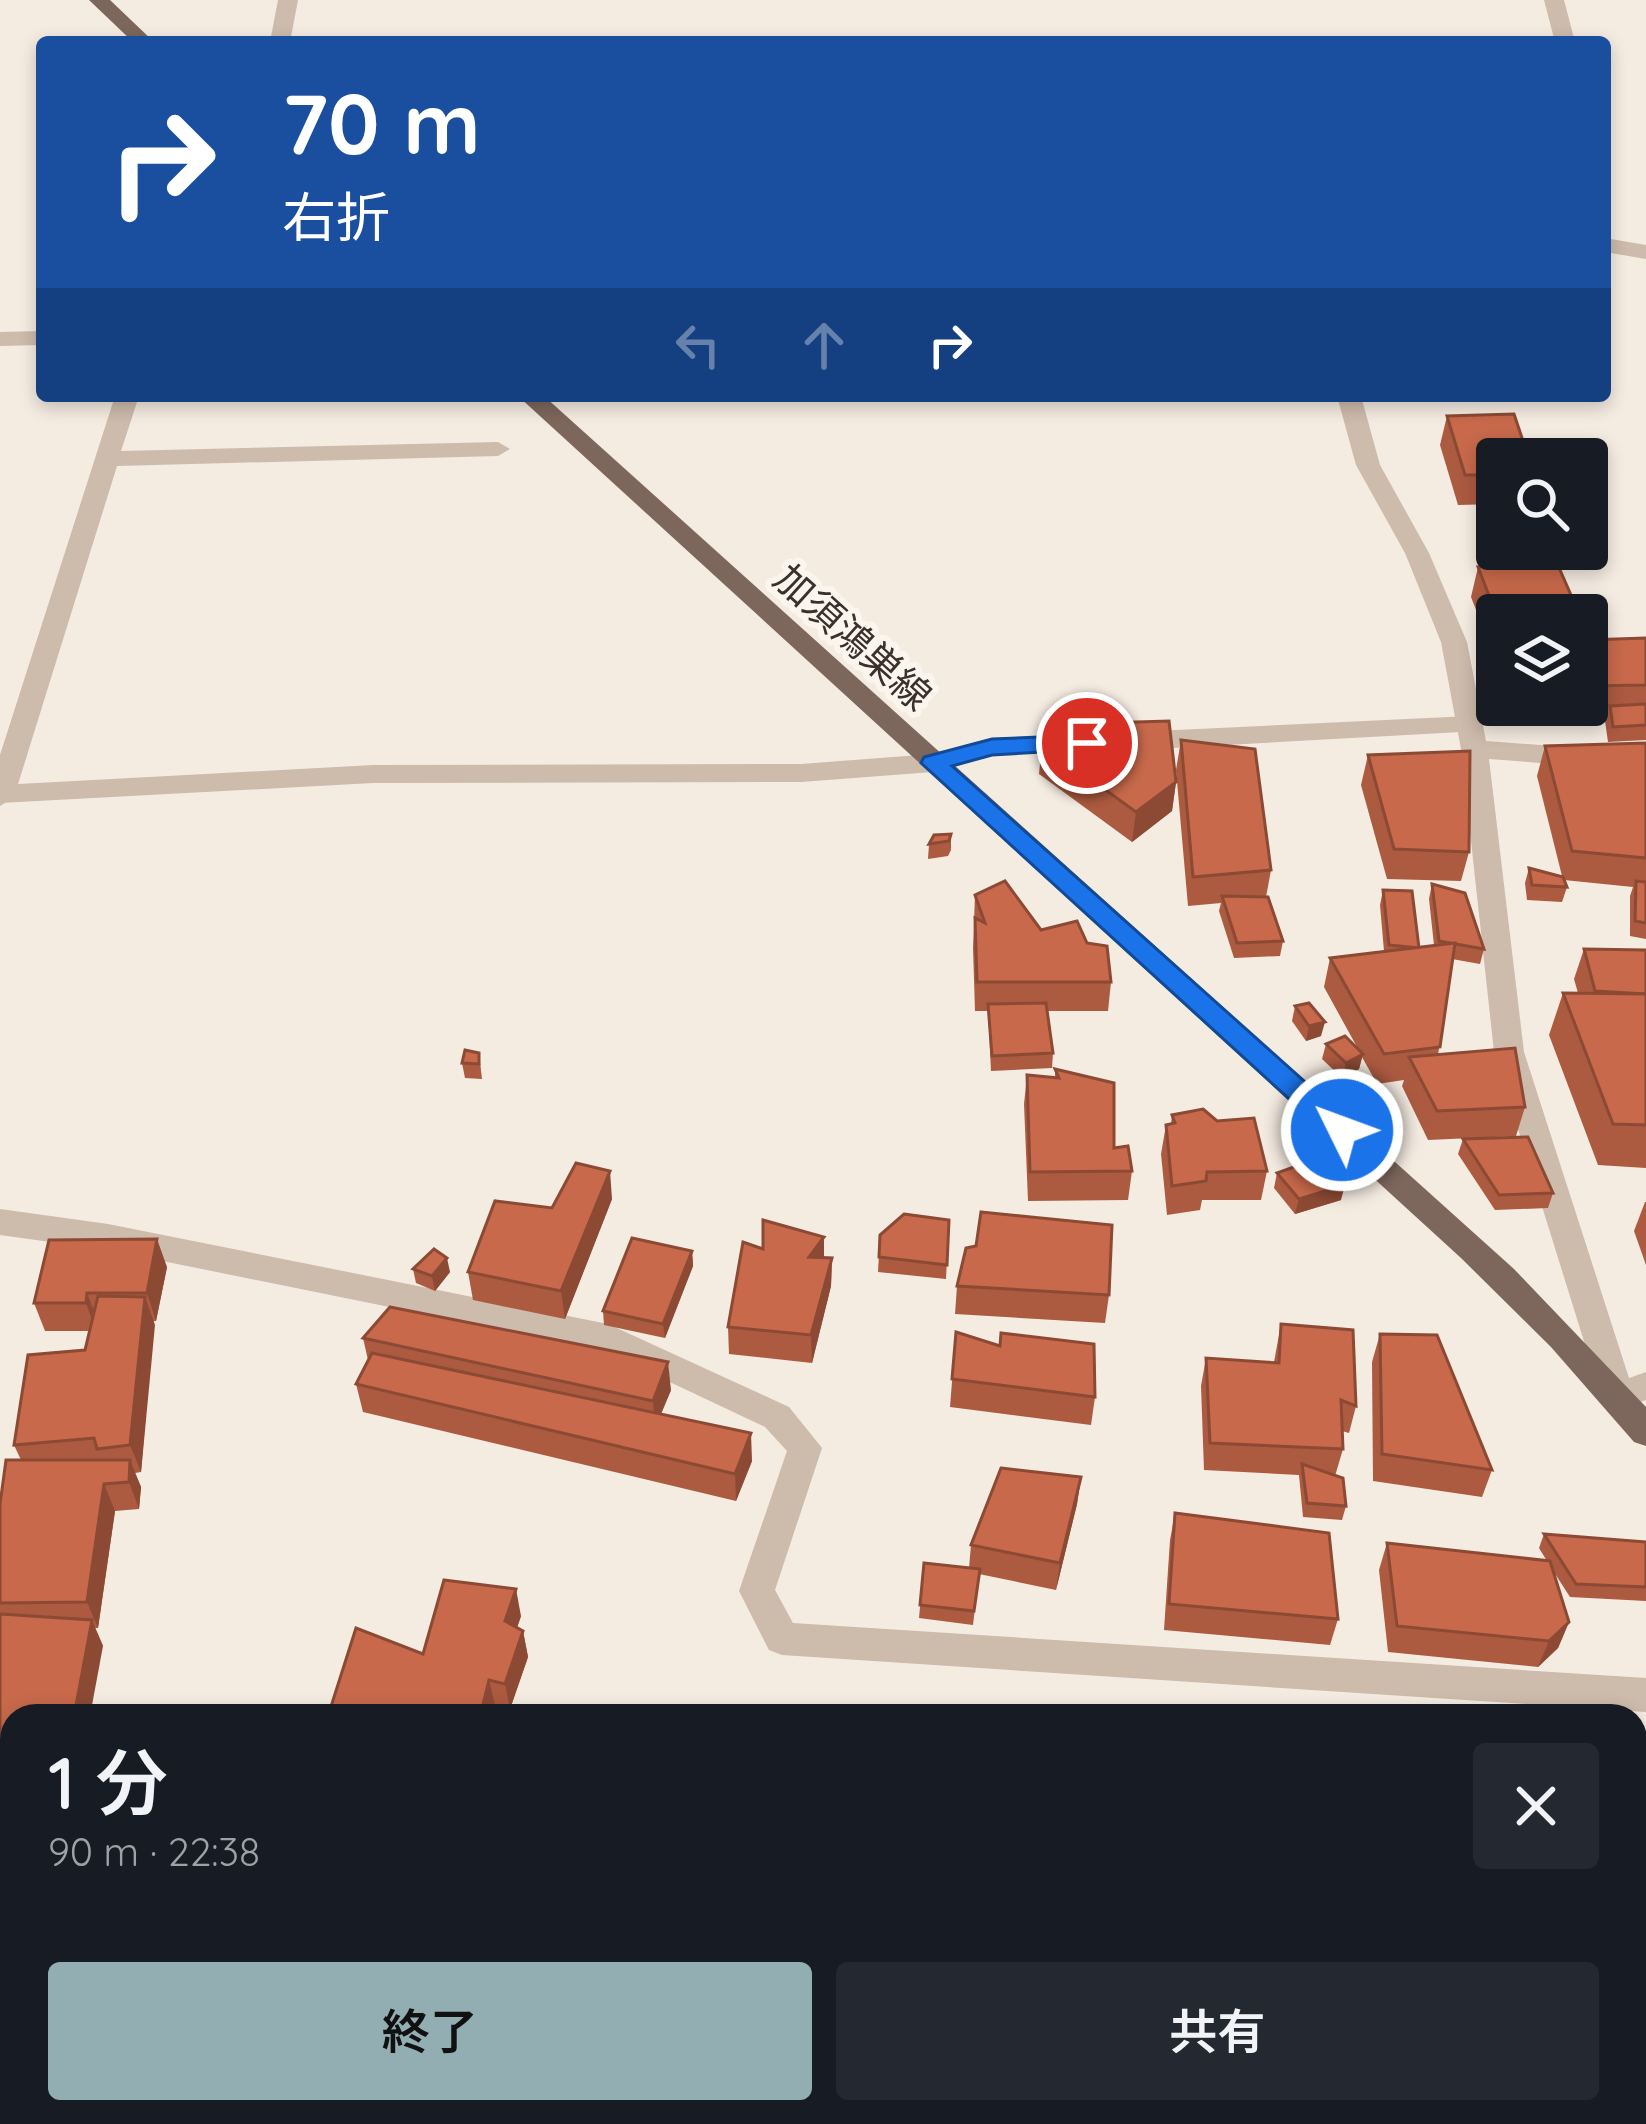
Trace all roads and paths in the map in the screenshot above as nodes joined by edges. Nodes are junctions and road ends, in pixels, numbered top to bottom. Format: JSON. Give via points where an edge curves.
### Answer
{"nodes":[{"id":1,"x":99,"y":0,"type":"edge"},
{"id":2,"x":288,"y":0,"type":"edge"},
{"id":3,"x":1554,"y":0,"type":"edge"},
{"id":4,"x":138,"y":36,"type":"edge"},
{"id":5,"x":281,"y":36,"type":"edge"},
{"id":6,"x":1563,"y":36,"type":"edge"},
{"id":7,"x":1611,"y":246,"type":"edge"},
{"id":8,"x":1646,"y":252,"type":"edge"},
{"id":9,"x":36,"y":338,"type":"edge"},
{"id":10,"x":0,"y":339,"type":"edge"},
{"id":11,"x":125,"y":402,"type":"edge"},
{"id":12,"x":537,"y":402,"type":"edge"},
{"id":13,"x":1351,"y":402,"type":"edge"},
{"id":14,"x":498,"y":448,"type":"dead end"},
{"id":15,"x":104,"y":459,"type":"junction"},
{"id":16,"x":1472,"y":737,"type":"junction"},
{"id":17,"x":1646,"y":762,"type":"edge"},
{"id":18,"x":933,"y":763,"type":"junction"},
{"id":19,"x":0,"y":795,"type":"edge"},
{"id":20,"x":0,"y":1222,"type":"edge"},
{"id":21,"x":1632,"y":1391,"type":"edge"},
{"id":22,"x":1646,"y":1432,"type":"edge"},
{"id":23,"x":1646,"y":1695,"type":"edge"}],
"edges":[{"from":1,"to":4,"type":"main road"},
{"from":2,"to":5,"type":"street"},
{"from":3,"to":6,"type":"street"},
{"from":7,"to":8,"type":"street"},
{"from":9,"to":10,"type":"street"},
{"from":11,"to":15,"type":"street"},
{"from":12,"to":18,"type":"main road","name":"加須鴻巣線"},
{"from":13,"to":16,"type":"street","via":[[1368,465],[1454,642]]},
{"from":14,"to":15,"type":"street"},
{"from":15,"to":19,"type":"street"},
{"from":16,"to":17,"type":"street"},
{"from":16,"to":18,"type":"street","via":[[992,747]]},
{"from":16,"to":21,"type":"street","via":[[1509,1052]]},
{"from":18,"to":19,"type":"street","via":[[801,773],[373,774]]},
{"from":18,"to":21,"type":"main road","name":"加須鴻巣線"},
{"from":20,"to":23,"type":"street","via":[[608,1338],[777,1417],[805,1448],[757,1592],[782,1639]]},
{"from":21,"to":22,"type":"main road","name":"加須鴻巣線"}]}
